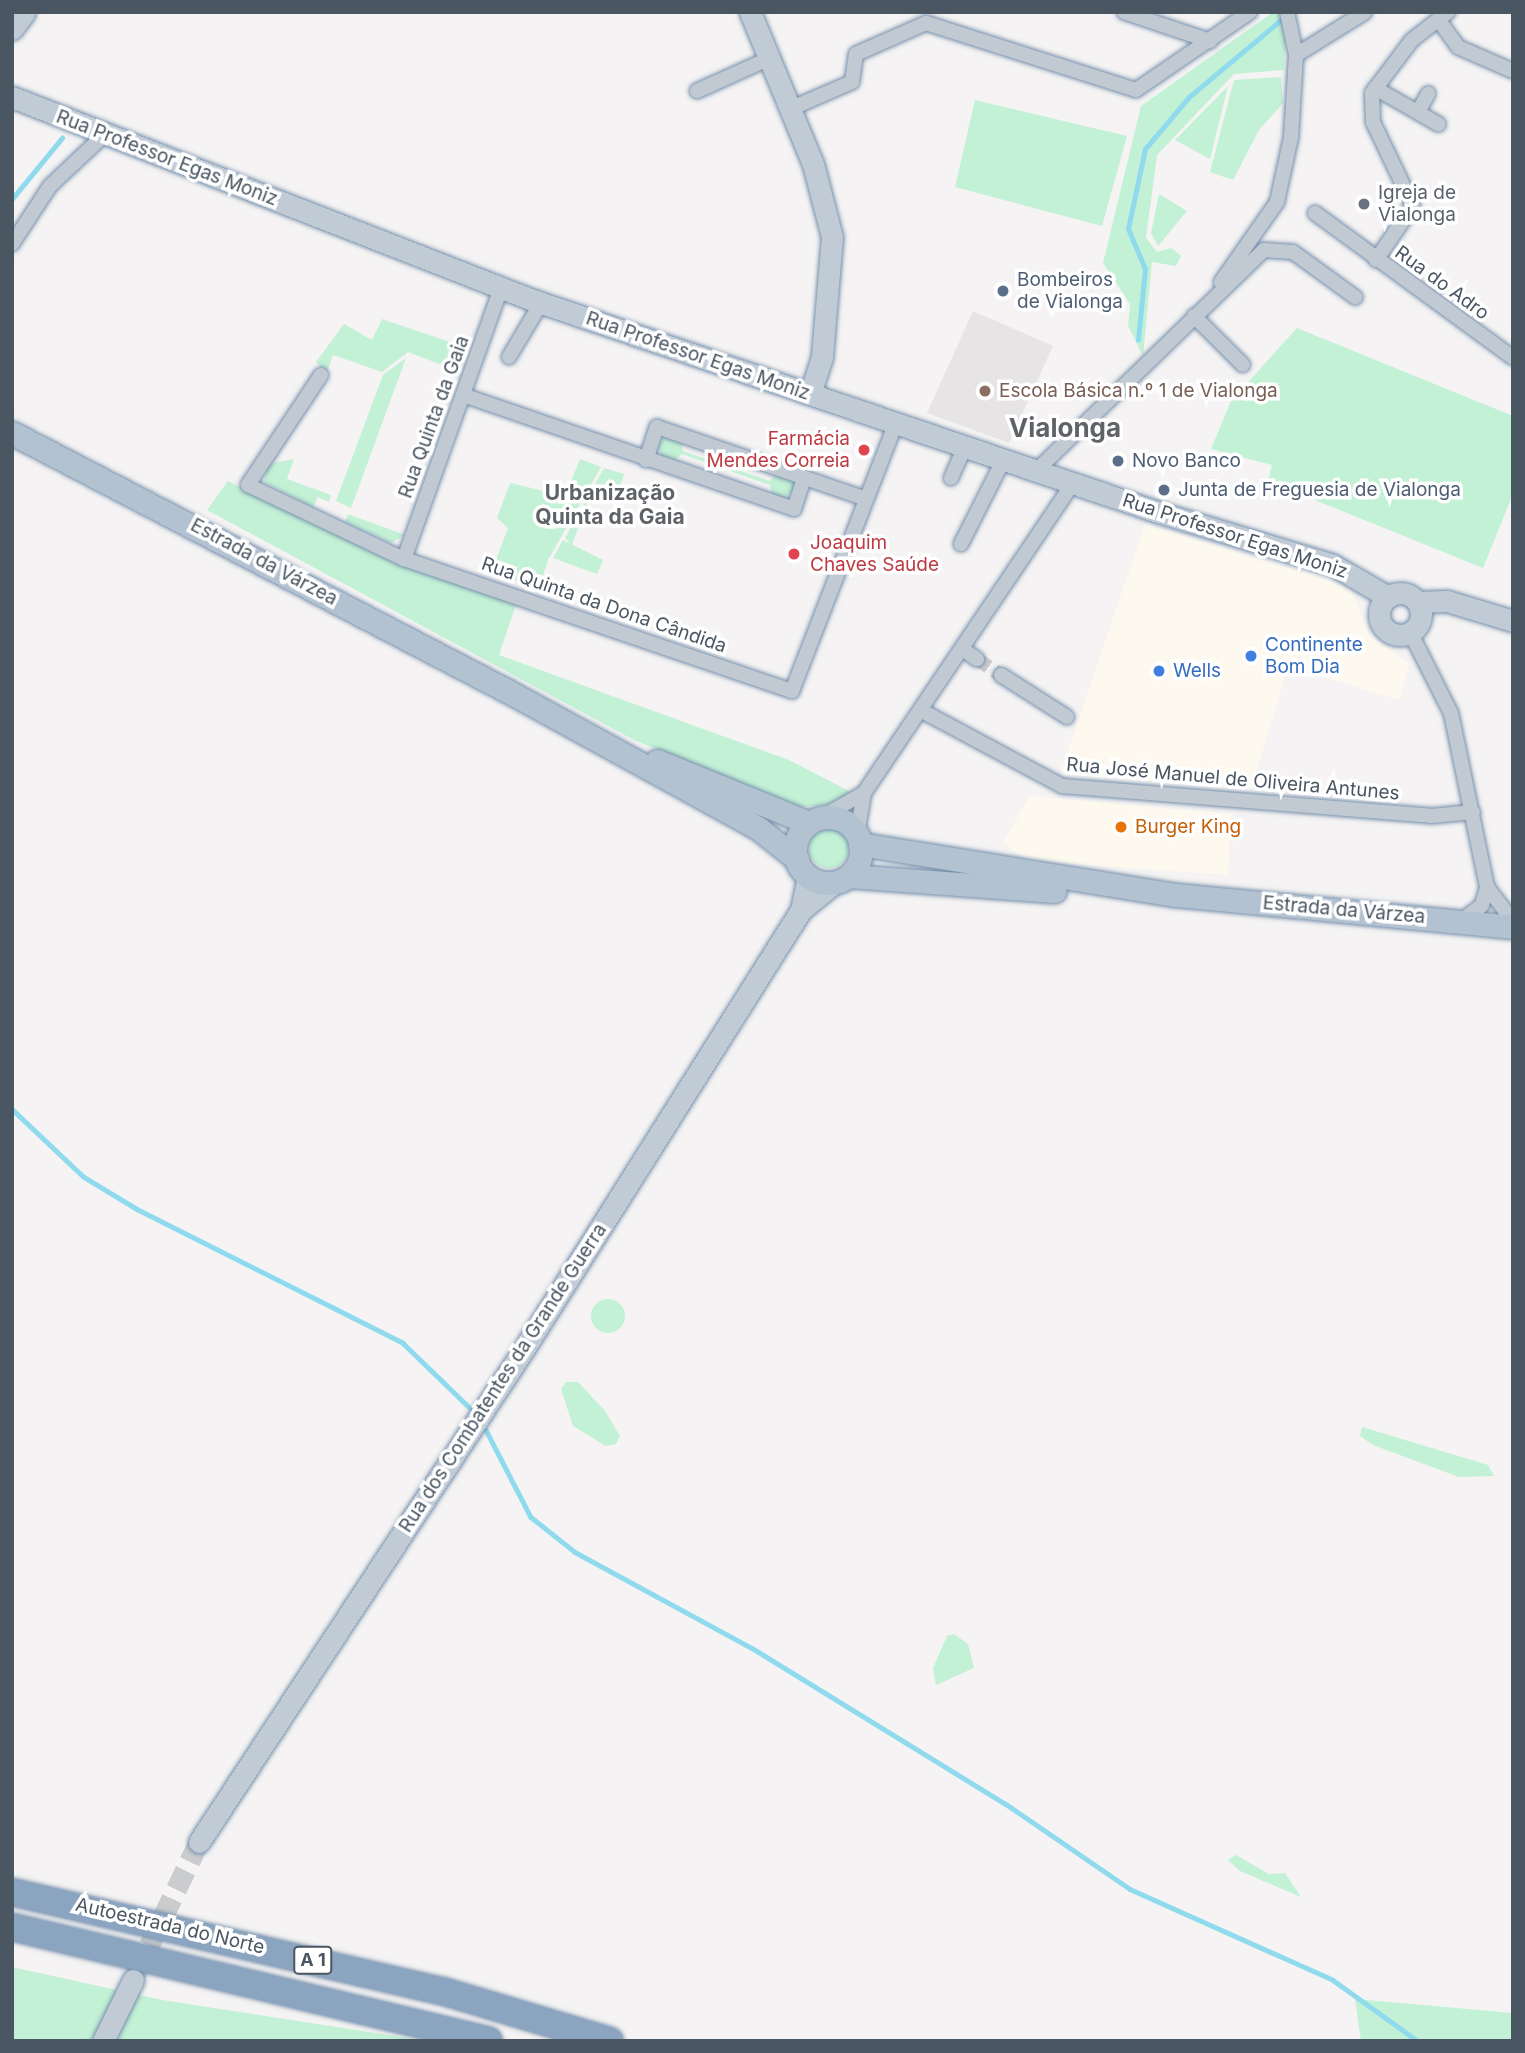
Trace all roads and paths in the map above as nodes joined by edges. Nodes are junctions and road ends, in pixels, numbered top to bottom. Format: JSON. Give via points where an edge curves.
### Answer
{"nodes":[{"id":1,"x":24,"y":12,"type":"edge"},
{"id":2,"x":750,"y":12,"type":"edge"},
{"id":3,"x":1124,"y":12,"type":"edge"},
{"id":4,"x":1250,"y":12,"type":"edge"},
{"id":5,"x":1287,"y":12,"type":"edge"},
{"id":6,"x":1365,"y":12,"type":"edge"},
{"id":7,"x":1444,"y":17,"type":"edge"},
{"id":8,"x":12,"y":29,"type":"edge"},
{"id":9,"x":1210,"y":41,"type":"junction"},
{"id":10,"x":1296,"y":55,"type":"junction"},
{"id":11,"x":770,"y":58,"type":"junction"},
{"id":12,"x":1513,"y":71,"type":"edge"},
{"id":13,"x":1375,"y":88,"type":"junction"},
{"id":14,"x":698,"y":91,"type":"dead end"},
{"id":15,"x":1428,"y":94,"type":"dead end"},
{"id":16,"x":12,"y":97,"type":"edge"},
{"id":17,"x":792,"y":108,"type":"junction"},
{"id":18,"x":1418,"y":112,"type":"junction"},
{"id":19,"x":1438,"y":124,"type":"dead end"},
{"id":20,"x":103,"y":136,"type":"junction"},
{"id":21,"x":1315,"y":213,"type":"dead end"},
{"id":22,"x":12,"y":244,"type":"edge"},
{"id":23,"x":1376,"y":260,"type":"junction"},
{"id":24,"x":1219,"y":287,"type":"junction"},
{"id":25,"x":501,"y":288,"type":"junction"},
{"id":26,"x":1355,"y":297,"type":"dead end"},
{"id":27,"x":541,"y":303,"type":"junction"},
{"id":28,"x":1194,"y":316,"type":"junction"},
{"id":29,"x":509,"y":357,"type":"dead end"},
{"id":30,"x":1513,"y":358,"type":"edge"},
{"id":31,"x":1243,"y":365,"type":"dead end"},
{"id":32,"x":321,"y":375,"type":"dead end"},
{"id":33,"x":810,"y":394,"type":"junction"},
{"id":34,"x":463,"y":395,"type":"junction"},
{"id":35,"x":896,"y":423,"type":"junction"},
{"id":36,"x":12,"y":433,"type":"edge"},
{"id":37,"x":965,"y":446,"type":"junction"},
{"id":38,"x":1004,"y":459,"type":"junction"},
{"id":39,"x":646,"y":460,"type":"junction"},
{"id":40,"x":1037,"y":470,"type":"junction"},
{"id":41,"x":804,"y":478,"type":"junction"},
{"id":42,"x":951,"y":478,"type":"dead end"},
{"id":43,"x":1073,"y":483,"type":"junction"},
{"id":44,"x":866,"y":499,"type":"junction"},
{"id":45,"x":961,"y":544,"type":"dead end"},
{"id":46,"x":404,"y":559,"type":"junction"},
{"id":47,"x":1388,"y":597,"type":"junction"},
{"id":48,"x":1418,"y":602,"type":"junction"},
{"id":49,"x":1513,"y":621,"type":"edge"},
{"id":50,"x":1410,"y":632,"type":"junction"},
{"id":51,"x":964,"y":650,"type":"junction"},
{"id":52,"x":977,"y":659,"type":"tunnel mouth"},
{"id":53,"x":1001,"y":675,"type":"tunnel mouth"},
{"id":54,"x":514,"y":695,"type":"junction"},
{"id":55,"x":924,"y":712,"type":"junction"},
{"id":56,"x":1067,"y":717,"type":"dead end"},
{"id":57,"x":864,"y":793,"type":"junction"},
{"id":58,"x":1473,"y":813,"type":"junction"},
{"id":59,"x":815,"y":821,"type":"junction"},
{"id":60,"x":859,"y":839,"type":"junction"},
{"id":61,"x":802,"y":868,"type":"junction"},
{"id":62,"x":841,"y":879,"type":"junction"},
{"id":63,"x":1487,"y":887,"type":"junction"},
{"id":64,"x":1176,"y":895,"type":"junction"},
{"id":65,"x":801,"y":910,"type":"junction"},
{"id":66,"x":1461,"y":921,"type":"junction"},
{"id":67,"x":1513,"y":924,"type":"edge"},
{"id":68,"x":199,"y":1842,"type":"tunnel mouth"},
{"id":69,"x":12,"y":1892,"type":"edge"},
{"id":70,"x":12,"y":1927,"type":"edge"},
{"id":71,"x":133,"y":1980,"type":"tunnel mouth"},
{"id":72,"x":103,"y":2041,"type":"edge"},
{"id":73,"x":489,"y":2041,"type":"edge"},
{"id":74,"x":610,"y":2041,"type":"edge"}],
"edges":[{"from":1,"to":8,"type":"street"},
{"from":2,"to":11,"type":"street"},
{"from":3,"to":9,"type":"street"},
{"from":4,"to":9,"type":"street"},
{"from":5,"to":10,"type":"street"},
{"from":6,"to":10,"type":"street"},
{"from":7,"to":12,"type":"street","via":[[1458,47]]},
{"from":7,"to":13,"type":"street","via":[[1412,40]]},
{"from":9,"to":17,"type":"street","via":[[1136,90],[926,23],[856,54],[852,82]]},
{"from":10,"to":24,"type":"street","via":[[1291,137],[1277,202],[1266,224],[1230,261]]},
{"from":11,"to":14,"type":"street"},
{"from":11,"to":17,"type":"street"},
{"from":13,"to":18,"type":"street"},
{"from":13,"to":23,"type":"street","via":[[1372,117],[1413,206]]},
{"from":15,"to":18,"type":"street"},
{"from":16,"to":20,"type":"street","name":"Rua Professor Egas Moniz"},
{"from":17,"to":33,"type":"street","via":[[832,237],[822,357]]},
{"from":18,"to":19,"type":"street"},
{"from":20,"to":22,"type":"street","via":[[50,186]]},
{"from":20,"to":25,"type":"street","name":"Rua Professor Egas Moniz"},
{"from":21,"to":23,"type":"street","name":"Rua do Adro"},
{"from":23,"to":30,"type":"street","name":"Rua do Adro"},
{"from":24,"to":26,"type":"street","via":[[1277,246]]},
{"from":24,"to":28,"type":"street"},
{"from":25,"to":27,"type":"street","name":"Rua Professor Egas Moniz"},
{"from":25,"to":34,"type":"street","name":"Rua Quinta da Gaia"},
{"from":27,"to":29,"type":"street"},
{"from":27,"to":33,"type":"street","name":"Rua Professor Egas Moniz"},
{"from":28,"to":31,"type":"street"},
{"from":28,"to":40,"type":"street"},
{"from":32,"to":46,"type":"street","name":"Rua Quinta da Dona Cândida","via":[[248,485]]},
{"from":33,"to":35,"type":"street","name":"Rua Professor Egas Moniz"},
{"from":34,"to":39,"type":"street"},
{"from":34,"to":46,"type":"street","name":"Rua Quinta da Gaia"},
{"from":35,"to":37,"type":"street","name":"Rua Professor Egas Moniz"},
{"from":35,"to":44,"type":"street"},
{"from":36,"to":54,"type":"main road","name":"Estrada da Várzea"},
{"from":37,"to":38,"type":"street","name":"Rua Professor Egas Moniz"},
{"from":37,"to":42,"type":"street"},
{"from":38,"to":40,"type":"street","name":"Rua Professor Egas Moniz"},
{"from":38,"to":45,"type":"street"},
{"from":39,"to":41,"type":"street","via":[[794,509]]},
{"from":39,"to":41,"type":"street","via":[[657,427]]},
{"from":40,"to":43,"type":"street","name":"Rua Professor Egas Moniz"},
{"from":41,"to":44,"type":"street"},
{"from":43,"to":47,"type":"street","name":"Rua Professor Egas Moniz","via":[[1333,565]]},
{"from":43,"to":51,"type":"street"},
{"from":44,"to":46,"type":"street","name":"Rua Quinta da Dona Cândida","via":[[792,691]]},
{"from":47,"to":48,"type":"street","name":"Rua Professor Egas Moniz","via":[[1407,594]]},
{"from":47,"to":50,"type":"street","via":[[1380,614],[1384,627]]},
{"from":48,"to":49,"type":"street","name":"Rua Professor Egas Moniz","via":[[1447,601]]},
{"from":48,"to":50,"type":"street","via":[[1419,622]]},
{"from":50,"to":58,"type":"street","via":[[1451,713]]},
{"from":51,"to":52,"type":"street"},
{"from":51,"to":55,"type":"street"},
{"from":53,"to":56,"type":"street"},
{"from":54,"to":59,"type":"main road","name":"Estrada da Várzea","via":[[692,778]]},
{"from":54,"to":61,"type":"main road","name":"Estrada da Várzea","via":[[758,828]]},
{"from":55,"to":57,"type":"street"},
{"from":55,"to":58,"type":"street","name":"Rua José Manuel de Oliveira Antunes","via":[[1062,786],[1431,816]]},
{"from":57,"to":59,"type":"street"},
{"from":57,"to":60,"type":"street"},
{"from":58,"to":63,"type":"street"},
{"from":59,"to":60,"type":"main road","name":"Estrada da Várzea","via":[[841,820]]},
{"from":59,"to":61,"type":"main road","via":[[797,839]]},
{"from":60,"to":62,"type":"main road"},
{"from":60,"to":64,"type":"main road","name":"Estrada da Várzea"},
{"from":61,"to":62,"type":"main road","name":"Estrada da Várzea"},
{"from":61,"to":65,"type":"street","name":"Rua dos Combatentes da Grande Guerra"},
{"from":62,"to":64,"type":"main road","name":"Estrada da Várzea"},
{"from":62,"to":65,"type":"street","name":"Rua dos Combatentes da Grande Guerra"},
{"from":63,"to":66,"type":"street","via":[[1482,905]]},
{"from":63,"to":67,"type":"street"},
{"from":64,"to":66,"type":"main road","name":"Estrada da Várzea"},
{"from":65,"to":68,"type":"street","name":"Rua dos Combatentes da Grande Guerra","via":[[522,1352]]},
{"from":66,"to":67,"type":"main road","name":"Estrada da Várzea"},
{"from":69,"to":74,"type":"highway","name":"Autoestrada do Norte","number":"A 1","via":[[442,1991]]},
{"from":70,"to":73,"type":"highway","name":"Autoestrada do Norte","number":"A 1"},
{"from":71,"to":72,"type":"street"}]}
